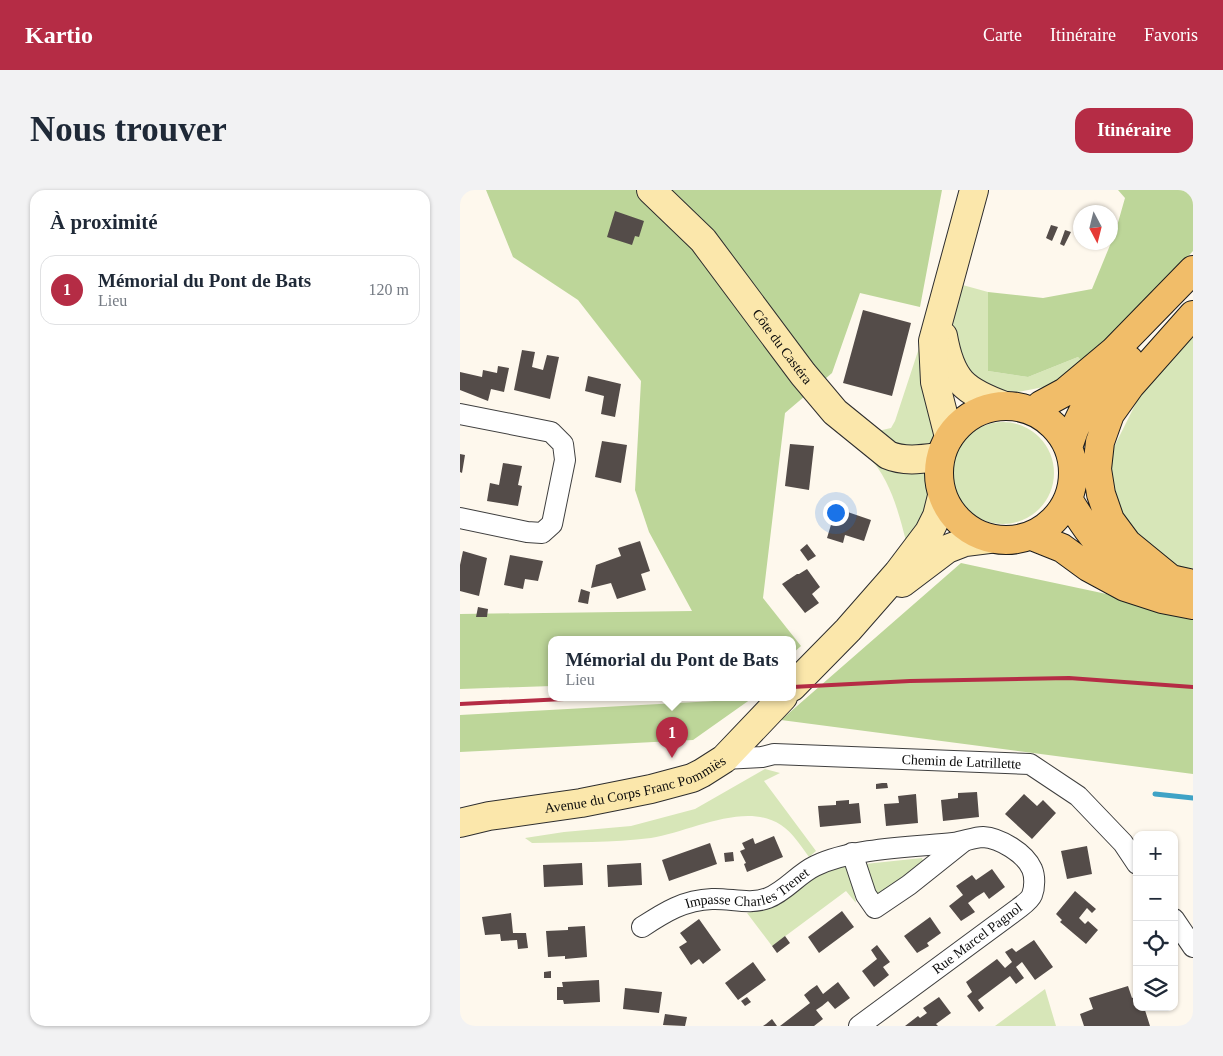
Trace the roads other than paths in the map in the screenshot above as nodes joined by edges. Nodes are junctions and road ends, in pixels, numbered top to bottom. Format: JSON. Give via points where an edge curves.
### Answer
{"nodes":[{"id":1,"x":651,"y":190,"type":"edge"},
{"id":2,"x":974,"y":190,"type":"edge"},
{"id":3,"x":1193,"y":270,"type":"edge"},
{"id":4,"x":1193,"y":296,"type":"edge"},
{"id":5,"x":1193,"y":314,"type":"edge"},
{"id":6,"x":939,"y":317,"type":"junction"},
{"id":7,"x":1005,"y":406,"type":"junction"},
{"id":8,"x":1034,"y":412,"type":"junction"},
{"id":9,"x":460,"y":414,"type":"edge"},
{"id":10,"x":945,"y":447,"type":"junction"},
{"id":11,"x":1068,"y":447,"type":"junction"},
{"id":12,"x":942,"y":496,"type":"junction"},
{"id":13,"x":1068,"y":499,"type":"junction"},
{"id":14,"x":460,"y":518,"type":"edge"},
{"id":15,"x":1032,"y":536,"type":"junction"},
{"id":16,"x":989,"y":539,"type":"junction"},
{"id":17,"x":1182,"y":582,"type":"edge"},
{"id":18,"x":1193,"y":605,"type":"edge"},
{"id":19,"x":848,"y":630,"type":"junction"},
{"id":20,"x":796,"y":683,"type":"edge"},
{"id":21,"x":779,"y":701,"type":"edge"},
{"id":22,"x":755,"y":726,"type":"junction"},
{"id":23,"x":774,"y":754,"type":"junction"},
{"id":24,"x":724,"y":758,"type":"junction"},
{"id":25,"x":460,"y":823,"type":"edge"},
{"id":26,"x":963,"y":842,"type":"junction"},
{"id":27,"x":852,"y":853,"type":"junction"},
{"id":28,"x":1133,"y":858,"type":"edge"},
{"id":29,"x":1175,"y":921,"type":"edge"},
{"id":30,"x":642,"y":927,"type":"dead end"},
{"id":31,"x":1193,"y":948,"type":"edge"},
{"id":32,"x":859,"y":1026,"type":"edge"}],
"edges":[{"from":1,"to":10,"type":"street","name":"Côte du Castéra","via":[[703,240],[835,412],[895,458],[910,460]]},
{"from":2,"to":6,"type":"street"},
{"from":3,"to":8,"type":"main road","via":[[1114,351],[1065,392]]},
{"from":4,"to":11,"type":"main road","via":[[1092,398],[1081,413]]},
{"from":5,"to":17,"type":"main road","via":[[1110,414],[1100,442],[1097,469],[1110,520],[1128,543]]},
{"from":6,"to":7,"type":"street","via":[[945,349],[958,378],[979,397]]},
{"from":6,"to":10,"type":"street","via":[[933,341],[935,382]]},
{"from":7,"to":8,"type":"main road"},
{"from":7,"to":10,"type":"main road","via":[[983,410],[964,420]]},
{"from":8,"to":11,"type":"main road","via":[[1048,420]]},
{"from":9,"to":14,"type":"street","via":[[551,432],[563,444],[565,460],[552,524],[542,533]]},
{"from":10,"to":12,"type":"main road","via":[[938,477]]},
{"from":11,"to":13,"type":"main road","via":[[1073,464],[1073,482]]},
{"from":12,"to":16,"type":"main road","via":[[953,515],[969,530]]},
{"from":12,"to":19,"type":"street","via":[[929,532]]},
{"from":13,"to":15,"type":"main road","via":[[1047,527]]},
{"from":13,"to":17,"type":"main road","via":[[1102,548],[1125,565]]},
{"from":15,"to":16,"type":"main road"},
{"from":15,"to":18,"type":"main road","via":[[1062,548],[1088,567],[1126,587]]},
{"from":16,"to":19,"type":"street","via":[[965,542],[946,549]]},
{"from":19,"to":20,"type":"street"},
{"from":21,"to":22,"type":"street","name":"Avenue du Corps Franc Pommiès"},
{"from":22,"to":23,"type":"street","via":[[759,743]]},
{"from":22,"to":24,"type":"street","name":"Avenue du Corps Franc Pommiès"},
{"from":23,"to":24,"type":"street","name":"Chemin de Latrillette","via":[[762,758]]},
{"from":23,"to":28,"type":"street","name":"Chemin de Latrillette","via":[[1030,764],[1078,796]]},
{"from":24,"to":25,"type":"street","name":"Avenue du Corps Franc Pommiès","via":[[692,778],[651,789]]},
{"from":26,"to":27,"type":"street","name":"Rue Marcel Pagnol"},
{"from":26,"to":27,"type":"street","via":[[910,885],[875,908],[866,895]]},
{"from":26,"to":32,"type":"street","name":"Rue Marcel Pagnol","via":[[982,837],[1015,849],[1029,863],[1034,875],[1032,896]]},
{"from":27,"to":30,"type":"street","name":"Impasse Charles Trenet","via":[[815,866],[769,898],[758,901],[693,900],[672,908]]},
{"from":29,"to":31,"type":"street"}]}
